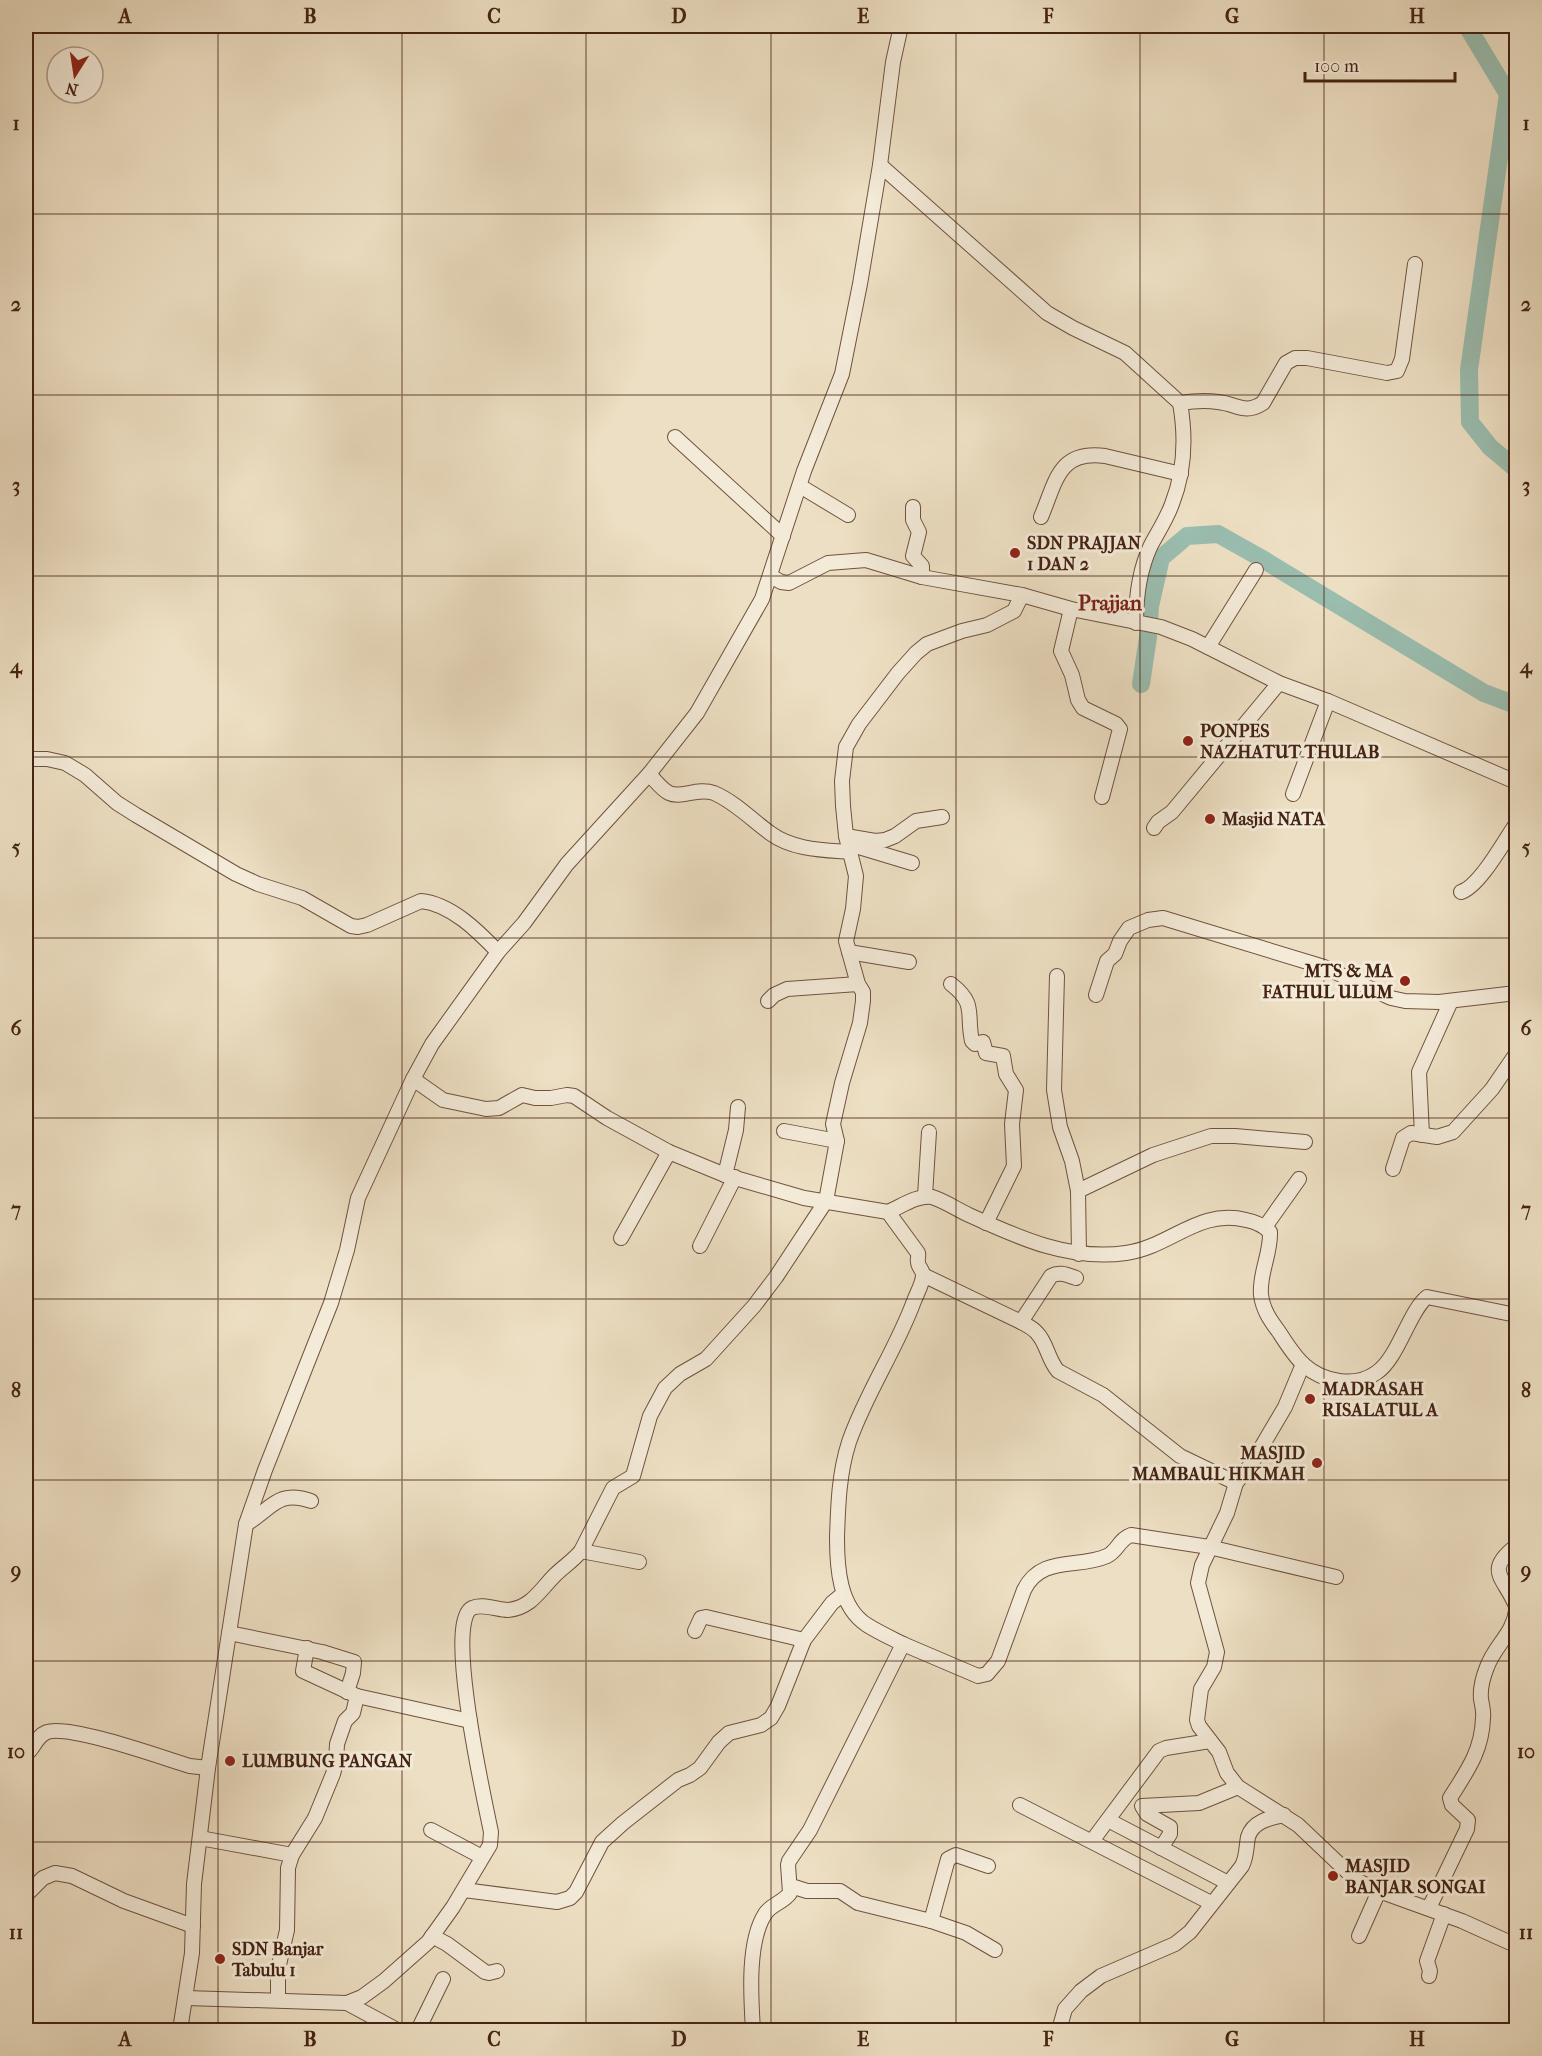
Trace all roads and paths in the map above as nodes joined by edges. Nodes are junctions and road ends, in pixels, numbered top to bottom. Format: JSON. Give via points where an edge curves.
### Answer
{"nodes":[{"id":1,"x":901,"y":26,"type":"edge"},
{"id":2,"x":880,"y":165,"type":"junction"},
{"id":3,"x":1415,"y":264,"type":"dead end"},
{"id":4,"x":1180,"y":403,"type":"junction"},
{"id":5,"x":675,"y":437,"type":"dead end"},
{"id":6,"x":1181,"y":474,"type":"junction"},
{"id":7,"x":800,"y":486,"type":"junction"},
{"id":8,"x":913,"y":507,"type":"dead end"},
{"id":9,"x":848,"y":515,"type":"dead end"},
{"id":10,"x":1041,"y":517,"type":"dead end"},
{"id":11,"x":783,"y":536,"type":"junction"},
{"id":12,"x":1256,"y":570,"type":"dead end"},
{"id":13,"x":771,"y":576,"type":"junction"},
{"id":14,"x":922,"y":577,"type":"junction"},
{"id":15,"x":1022,"y":595,"type":"junction"},
{"id":16,"x":1071,"y":609,"type":"junction"},
{"id":17,"x":1139,"y":623,"type":"junction"},
{"id":18,"x":1208,"y":647,"type":"junction"},
{"id":19,"x":1279,"y":683,"type":"junction"},
{"id":20,"x":1328,"y":701,"type":"junction"},
{"id":21,"x":26,"y":759,"type":"edge"},
{"id":22,"x":649,"y":774,"type":"junction"},
{"id":23,"x":1516,"y":782,"type":"edge"},
{"id":24,"x":1293,"y":794,"type":"dead end"},
{"id":25,"x":1102,"y":797,"type":"dead end"},
{"id":26,"x":942,"y":817,"type":"dead end"},
{"id":27,"x":1516,"y":824,"type":"edge"},
{"id":28,"x":1154,"y":828,"type":"dead end"},
{"id":29,"x":848,"y":844,"type":"junction"},
{"id":30,"x":912,"y":863,"type":"dead end"},
{"id":31,"x":1461,"y":892,"type":"dead end"},
{"id":32,"x":498,"y":952,"type":"junction"},
{"id":33,"x":849,"y":952,"type":"junction"},
{"id":34,"x":909,"y":962,"type":"dead end"},
{"id":35,"x":1057,"y":976,"type":"dead end"},
{"id":36,"x":858,"y":984,"type":"junction"},
{"id":37,"x":951,"y":984,"type":"dead end"},
{"id":38,"x":1516,"y":993,"type":"edge"},
{"id":39,"x":1096,"y":995,"type":"dead end"},
{"id":40,"x":768,"y":1001,"type":"dead end"},
{"id":41,"x":1450,"y":1001,"type":"junction"},
{"id":42,"x":1516,"y":1054,"type":"edge"},
{"id":43,"x":413,"y":1079,"type":"junction"},
{"id":44,"x":738,"y":1107,"type":"dead end"},
{"id":45,"x":784,"y":1131,"type":"dead end"},
{"id":46,"x":929,"y":1132,"type":"dead end"},
{"id":47,"x":1422,"y":1135,"type":"junction"},
{"id":48,"x":837,"y":1141,"type":"junction"},
{"id":49,"x":1305,"y":1142,"type":"dead end"},
{"id":50,"x":669,"y":1152,"type":"junction"},
{"id":51,"x":1393,"y":1169,"type":"dead end"},
{"id":52,"x":730,"y":1176,"type":"junction"},
{"id":53,"x":1299,"y":1179,"type":"dead end"},
{"id":54,"x":1078,"y":1191,"type":"junction"},
{"id":55,"x":925,"y":1196,"type":"junction"},
{"id":56,"x":826,"y":1201,"type":"junction"},
{"id":57,"x":888,"y":1212,"type":"junction"},
{"id":58,"x":986,"y":1223,"type":"junction"},
{"id":59,"x":1265,"y":1227,"type":"junction"},
{"id":60,"x":621,"y":1238,"type":"dead end"},
{"id":61,"x":700,"y":1246,"type":"dead end"},
{"id":62,"x":1079,"y":1254,"type":"junction"},
{"id":63,"x":923,"y":1275,"type":"junction"},
{"id":64,"x":1076,"y":1278,"type":"dead end"},
{"id":65,"x":1516,"y":1315,"type":"edge"},
{"id":66,"x":1021,"y":1322,"type":"junction"},
{"id":67,"x":1303,"y":1364,"type":"junction"},
{"id":68,"x":1236,"y":1483,"type":"junction"},
{"id":69,"x":311,"y":1501,"type":"dead end"},
{"id":70,"x":246,"y":1524,"type":"junction"},
{"id":71,"x":1516,"y":1546,"type":"edge"},
{"id":72,"x":1209,"y":1547,"type":"junction"},
{"id":73,"x":581,"y":1551,"type":"junction"},
{"id":74,"x":639,"y":1562,"type":"dead end"},
{"id":75,"x":1336,"y":1577,"type":"dead end"},
{"id":76,"x":843,"y":1594,"type":"junction"},
{"id":77,"x":1516,"y":1606,"type":"edge"},
{"id":78,"x":1516,"y":1611,"type":"edge"},
{"id":79,"x":695,"y":1631,"type":"dead end"},
{"id":80,"x":229,"y":1632,"type":"junction"},
{"id":81,"x":804,"y":1640,"type":"junction"},
{"id":82,"x":903,"y":1644,"type":"junction"},
{"id":83,"x":307,"y":1648,"type":"junction"},
{"id":84,"x":352,"y":1694,"type":"junction"},
{"id":85,"x":470,"y":1721,"type":"junction"},
{"id":86,"x":1210,"y":1741,"type":"junction"},
{"id":87,"x":26,"y":1754,"type":"edge"},
{"id":88,"x":208,"y":1768,"type":"junction"},
{"id":89,"x":1238,"y":1787,"type":"junction"},
{"id":90,"x":1020,"y":1805,"type":"dead end"},
{"id":91,"x":1284,"y":1815,"type":"junction"},
{"id":92,"x":1108,"y":1820,"type":"junction"},
{"id":93,"x":431,"y":1830,"type":"dead end"},
{"id":94,"x":200,"y":1838,"type":"junction"},
{"id":95,"x":1092,"y":1841,"type":"junction"},
{"id":96,"x":1161,"y":1848,"type":"junction"},
{"id":97,"x":292,"y":1855,"type":"junction"},
{"id":98,"x":482,"y":1857,"type":"junction"},
{"id":99,"x":988,"y":1866,"type":"dead end"},
{"id":100,"x":1228,"y":1883,"type":"junction"},
{"id":101,"x":791,"y":1886,"type":"junction"},
{"id":102,"x":464,"y":1890,"type":"junction"},
{"id":103,"x":1379,"y":1891,"type":"junction"},
{"id":104,"x":26,"y":1895,"type":"edge"},
{"id":105,"x":1211,"y":1903,"type":"junction"},
{"id":106,"x":1429,"y":1908,"type":"junction"},
{"id":107,"x":1444,"y":1914,"type":"junction"},
{"id":108,"x":931,"y":1921,"type":"junction"},
{"id":109,"x":192,"y":1926,"type":"junction"},
{"id":110,"x":432,"y":1936,"type":"junction"},
{"id":111,"x":1359,"y":1936,"type":"dead end"},
{"id":112,"x":1515,"y":1943,"type":"edge"},
{"id":113,"x":995,"y":1950,"type":"dead end"},
{"id":114,"x":497,"y":1971,"type":"dead end"},
{"id":115,"x":1429,"y":1976,"type":"dead end"},
{"id":116,"x":443,"y":1979,"type":"dead end"},
{"id":117,"x":186,"y":1998,"type":"junction"},
{"id":118,"x":278,"y":2000,"type":"junction"},
{"id":119,"x":347,"y":2003,"type":"junction"},
{"id":120,"x":180,"y":2031,"type":"edge"},
{"id":121,"x":397,"y":2031,"type":"edge"},
{"id":122,"x":418,"y":2031,"type":"edge"},
{"id":123,"x":753,"y":2031,"type":"edge"},
{"id":124,"x":1059,"y":2031,"type":"edge"}],
"edges":[{"from":1,"to":2,"type":"street"},
{"from":2,"to":4,"type":"street","via":[[1047,313],[1125,353]]},
{"from":2,"to":7,"type":"street","via":[[842,374]]},
{"from":3,"to":4,"type":"street","via":[[1397,371],[1387,373],[1295,358],[1286,363],[1263,403],[1250,410],[1221,402]]},
{"from":4,"to":6,"type":"street","via":[[1185,449]]},
{"from":5,"to":11,"type":"street"},
{"from":6,"to":10,"type":"street","via":[[1094,454],[1071,459],[1062,467]]},
{"from":6,"to":17,"type":"street","via":[[1173,503],[1138,582]]},
{"from":7,"to":9,"type":"street"},
{"from":7,"to":11,"type":"street"},
{"from":8,"to":14,"type":"street","via":[[913,520],[919,532],[913,556],[922,566]]},
{"from":11,"to":13,"type":"street"},
{"from":12,"to":18,"type":"street"},
{"from":13,"to":14,"type":"street","via":[[789,582],[828,563],[866,560]]},
{"from":13,"to":22,"type":"street","via":[[753,618],[697,713]]},
{"from":14,"to":15,"type":"street"},
{"from":15,"to":16,"type":"street"},
{"from":15,"to":29,"type":"street","via":[[1014,611],[987,625],[927,644],[898,673],[859,724],[843,761]]},
{"from":16,"to":17,"type":"street"},
{"from":16,"to":25,"type":"street","via":[[1061,651],[1078,700],[1083,708],[1120,729]]},
{"from":17,"to":18,"type":"street","via":[[1161,627]]},
{"from":18,"to":19,"type":"street"},
{"from":19,"to":20,"type":"street"},
{"from":19,"to":28,"type":"street","via":[[1172,812]]},
{"from":20,"to":23,"type":"street"},
{"from":20,"to":24,"type":"street"},
{"from":21,"to":32,"type":"street","via":[[64,763],[136,815],[236,874],[302,898],[351,926],[367,925],[421,901],[429,902],[479,932]]},
{"from":22,"to":29,"type":"street","via":[[670,793],[680,795],[694,790],[716,794],[789,843],[813,849]]},
{"from":22,"to":32,"type":"street","via":[[567,864],[524,924]]},
{"from":26,"to":29,"type":"street","via":[[916,821],[885,840]]},
{"from":27,"to":31,"type":"street","via":[[1481,876]]},
{"from":29,"to":30,"type":"street"},
{"from":29,"to":33,"type":"street","via":[[856,876],[846,941]]},
{"from":32,"to":43,"type":"street","via":[[432,1044]]},
{"from":33,"to":34,"type":"street"},
{"from":33,"to":36,"type":"street"},
{"from":35,"to":54,"type":"street","via":[[1054,1090]]},
{"from":36,"to":40,"type":"street","via":[[787,989]]},
{"from":36,"to":48,"type":"street","via":[[863,992],[863,1010],[833,1124]]},
{"from":37,"to":58,"type":"street","via":[[970,1007],[972,1041],[983,1042],[986,1053],[1003,1056],[1006,1074],[1016,1090],[1014,1166]]},
{"from":38,"to":41,"type":"street"},
{"from":39,"to":41,"type":"street","via":[[1107,961],[1128,928],[1163,918],[1324,967],[1391,998]]},
{"from":41,"to":47,"type":"street","via":[[1419,1072]]},
{"from":42,"to":47,"type":"street","via":[[1492,1089],[1453,1132],[1437,1137]]},
{"from":43,"to":50,"type":"street","via":[[443,1100],[486,1109],[499,1108],[522,1095],[574,1096]]},
{"from":43,"to":70,"type":"street","via":[[358,1198],[331,1303]]},
{"from":44,"to":52,"type":"street"},
{"from":45,"to":48,"type":"street"},
{"from":46,"to":55,"type":"street"},
{"from":47,"to":51,"type":"street","via":[[1406,1134]]},
{"from":48,"to":56,"type":"street"},
{"from":49,"to":54,"type":"street","via":[[1211,1136],[1153,1155]]},
{"from":50,"to":52,"type":"street"},
{"from":50,"to":60,"type":"street"},
{"from":52,"to":56,"type":"street"},
{"from":52,"to":61,"type":"street"},
{"from":53,"to":59,"type":"street"},
{"from":54,"to":62,"type":"street"},
{"from":55,"to":57,"type":"street"},
{"from":55,"to":58,"type":"street"},
{"from":56,"to":57,"type":"street"},
{"from":56,"to":73,"type":"street","via":[[754,1306],[706,1359],[665,1388],[650,1416],[633,1476],[613,1488]]},
{"from":57,"to":63,"type":"street","via":[[918,1253]]},
{"from":58,"to":62,"type":"street","via":[[1038,1244]]},
{"from":59,"to":62,"type":"street","via":[[1233,1217],[1211,1218],[1138,1251]]},
{"from":59,"to":67,"type":"street","via":[[1270,1232],[1271,1244],[1261,1278],[1265,1312]]},
{"from":63,"to":66,"type":"street"},
{"from":63,"to":76,"type":"street","via":[[905,1325],[849,1441],[843,1464],[837,1547]]},
{"from":64,"to":66,"type":"street","via":[[1057,1273],[1051,1276]]},
{"from":65,"to":67,"type":"street","via":[[1427,1297],[1378,1372],[1362,1381],[1348,1383],[1324,1377]]},
{"from":66,"to":68,"type":"street","via":[[1037,1333],[1058,1371],[1118,1406],[1180,1456]]},
{"from":67,"to":68,"type":"street","via":[[1285,1407]]},
{"from":68,"to":72,"type":"street","via":[[1227,1513]]},
{"from":69,"to":70,"type":"street","via":[[277,1501]]},
{"from":70,"to":80,"type":"street"},
{"from":71,"to":77,"type":"street","via":[[1503,1556],[1499,1566],[1500,1577]]},
{"from":72,"to":75,"type":"street"},
{"from":72,"to":82,"type":"street","via":[[1131,1535],[1110,1555],[1050,1567],[1035,1574],[1023,1590],[999,1661],[987,1674],[978,1676]]},
{"from":72,"to":86,"type":"street","via":[[1198,1583],[1217,1652],[1214,1667],[1201,1689],[1197,1720]]},
{"from":73,"to":74,"type":"street"},
{"from":73,"to":85,"type":"street","via":[[525,1605],[506,1610],[475,1607],[468,1611],[462,1658]]},
{"from":76,"to":81,"type":"street"},
{"from":76,"to":82,"type":"street","via":[[864,1624]]},
{"from":78,"to":106,"type":"street","via":[[1515,1623],[1491,1657],[1483,1678],[1484,1714],[1477,1753],[1450,1798],[1468,1820],[1467,1829]]},
{"from":79,"to":81,"type":"street","via":[[701,1618],[706,1617]]},
{"from":80,"to":83,"type":"street"},
{"from":80,"to":88,"type":"street"},
{"from":81,"to":102,"type":"street","via":[[771,1718],[761,1725],[729,1733],[699,1768],[609,1835],[570,1898],[557,1902]]},
{"from":82,"to":101,"type":"street","via":[[810,1830],[789,1861]]},
{"from":83,"to":84,"type":"street","via":[[303,1672]]},
{"from":83,"to":84,"type":"street","via":[[354,1662]]},
{"from":84,"to":85,"type":"street"},
{"from":84,"to":97,"type":"street","via":[[353,1713],[345,1721],[337,1744],[333,1774],[315,1818]]},
{"from":85,"to":98,"type":"street","via":[[491,1832],[490,1845]]},
{"from":86,"to":89,"type":"street"},
{"from":86,"to":92,"type":"street","via":[[1159,1751]]},
{"from":87,"to":88,"type":"street","via":[[36,1739],[54,1730]]},
{"from":88,"to":94,"type":"street"},
{"from":89,"to":91,"type":"street"},
{"from":89,"to":96,"type":"street","via":[[1199,1803],[1143,1806],[1147,1814],[1170,1827]]},
{"from":90,"to":95,"type":"street"},
{"from":91,"to":100,"type":"street","via":[[1270,1818],[1253,1829],[1248,1837],[1246,1859]]},
{"from":91,"to":103,"type":"street","via":[[1356,1880]]},
{"from":92,"to":95,"type":"street"},
{"from":92,"to":96,"type":"street"},
{"from":93,"to":98,"type":"street"},
{"from":94,"to":97,"type":"street"},
{"from":94,"to":109,"type":"street"},
{"from":95,"to":105,"type":"street"},
{"from":96,"to":100,"type":"street"},
{"from":97,"to":118,"type":"street"},
{"from":98,"to":102,"type":"street"},
{"from":99,"to":108,"type":"street","via":[[956,1856],[948,1859]]},
{"from":100,"to":105,"type":"street"},
{"from":101,"to":108,"type":"street","via":[[807,1891],[840,1891],[858,1903]]},
{"from":101,"to":123,"type":"street","via":[[788,1897],[766,1912],[753,1949]]},
{"from":102,"to":110,"type":"street"},
{"from":103,"to":106,"type":"street"},
{"from":103,"to":111,"type":"street"},
{"from":104,"to":109,"type":"street","via":[[43,1878],[55,1873],[72,1876],[124,1901]]},
{"from":105,"to":124,"type":"street","via":[[1190,1932],[1175,1944],[1101,1976],[1081,1991],[1065,2009]]},
{"from":106,"to":107,"type":"street"},
{"from":107,"to":112,"type":"street"},
{"from":107,"to":115,"type":"street","via":[[1427,1961]]},
{"from":108,"to":113,"type":"street","via":[[966,1933]]},
{"from":109,"to":117,"type":"street"},
{"from":110,"to":114,"type":"street","via":[[485,1972]]},
{"from":110,"to":119,"type":"street","via":[[384,1981]]},
{"from":116,"to":122,"type":"street"},
{"from":117,"to":118,"type":"street"},
{"from":117,"to":120,"type":"street"},
{"from":118,"to":119,"type":"street"},
{"from":119,"to":121,"type":"street"}]}
